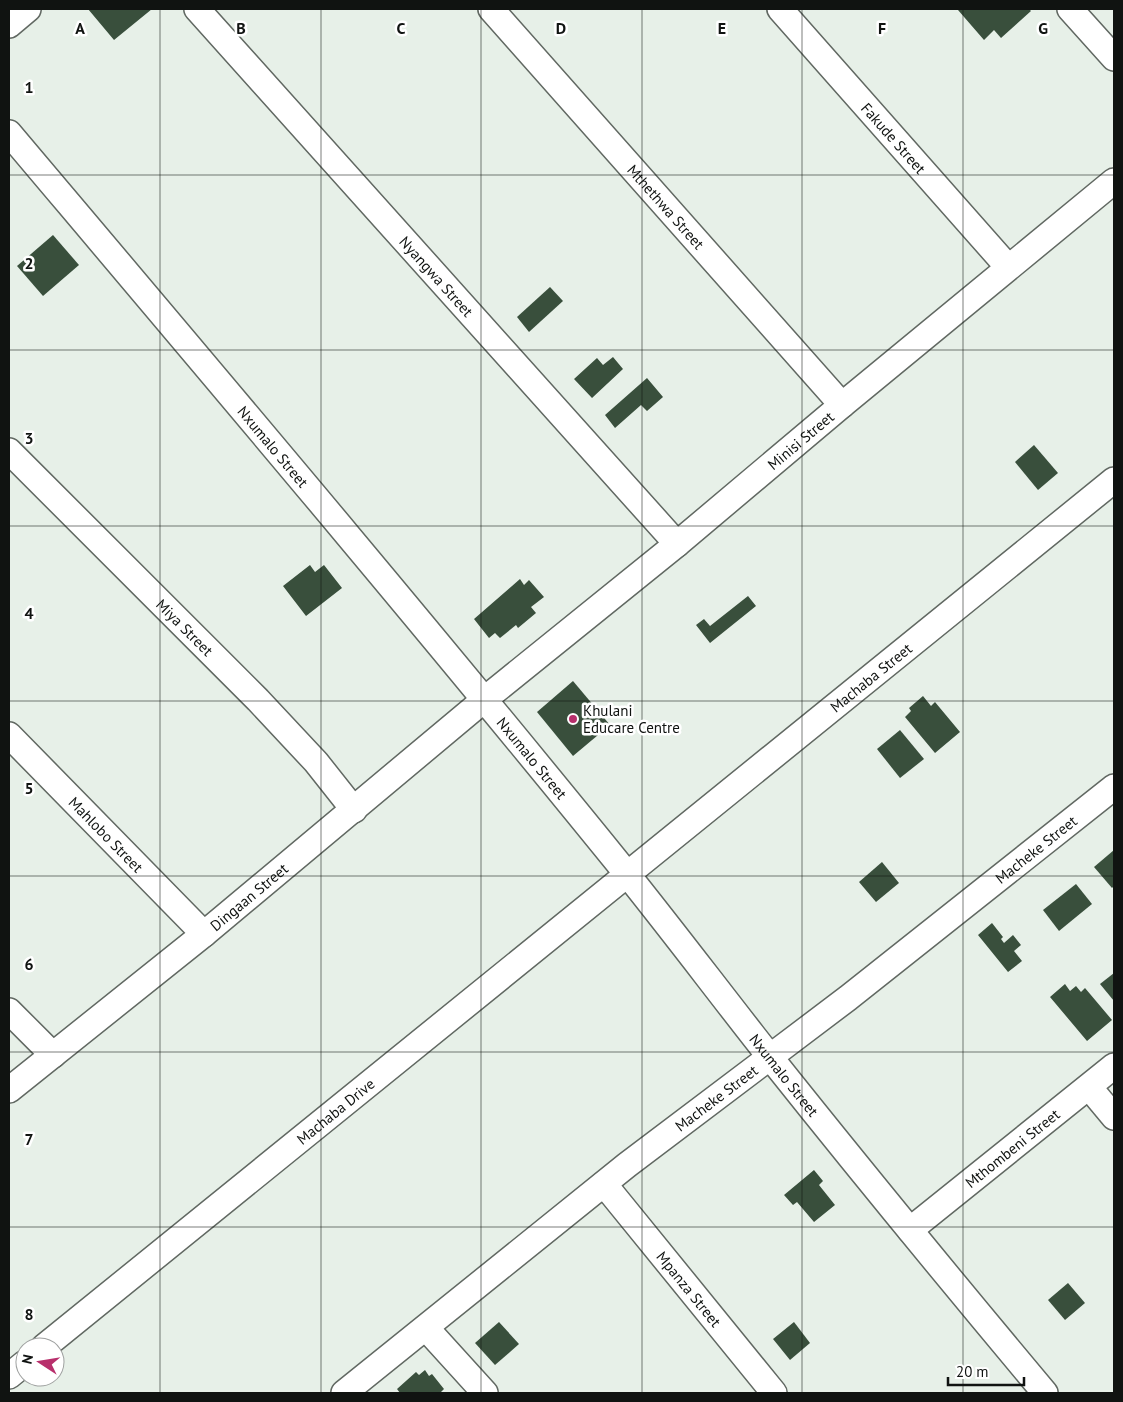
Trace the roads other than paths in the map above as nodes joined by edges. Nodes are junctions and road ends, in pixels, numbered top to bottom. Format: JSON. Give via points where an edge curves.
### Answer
{"nodes":[{"id":1,"x":28,"y":9,"type":"edge"},
{"id":2,"x":197,"y":9,"type":"edge"},
{"id":3,"x":491,"y":9,"type":"edge"},
{"id":4,"x":780,"y":9,"type":"edge"},
{"id":5,"x":1070,"y":9,"type":"edge"},
{"id":6,"x":9,"y":25,"type":"edge"},
{"id":7,"x":1114,"y":58,"type":"edge"},
{"id":8,"x":9,"y":133,"type":"edge"},
{"id":9,"x":1114,"y":181,"type":"edge"},
{"id":10,"x":1008,"y":267,"type":"junction"},
{"id":11,"x":842,"y":405,"type":"junction"},
{"id":12,"x":9,"y":451,"type":"edge"},
{"id":13,"x":1114,"y":480,"type":"edge"},
{"id":14,"x":677,"y":544,"type":"junction"},
{"id":15,"x":485,"y":699,"type":"junction"},
{"id":16,"x":9,"y":735,"type":"edge"},
{"id":17,"x":1114,"y":786,"type":"edge"},
{"id":18,"x":354,"y":810,"type":"junction"},
{"id":19,"x":627,"y":874,"type":"junction"},
{"id":20,"x":204,"y":934,"type":"junction"},
{"id":21,"x":9,"y":1011,"type":"edge"},
{"id":22,"x":53,"y":1055,"type":"junction"},
{"id":23,"x":769,"y":1056,"type":"junction"},
{"id":24,"x":1114,"y":1066,"type":"edge"},
{"id":25,"x":1089,"y":1087,"type":"junction"},
{"id":26,"x":9,"y":1090,"type":"edge"},
{"id":27,"x":1114,"y":1117,"type":"edge"},
{"id":28,"x":604,"y":1184,"type":"junction"},
{"id":29,"x":910,"y":1230,"type":"junction"},
{"id":30,"x":426,"y":1328,"type":"junction"},
{"id":31,"x":56,"y":1337,"type":"edge"},
{"id":32,"x":344,"y":1393,"type":"edge"},
{"id":33,"x":484,"y":1393,"type":"edge"},
{"id":34,"x":774,"y":1393,"type":"edge"},
{"id":35,"x":1045,"y":1393,"type":"edge"}],
"edges":[{"from":1,"to":6,"type":"street"},
{"from":2,"to":14,"type":"street","name":"Nyangwa Street"},
{"from":3,"to":11,"type":"street","name":"Mthethwa Street"},
{"from":4,"to":10,"type":"street","name":"Fakude Street"},
{"from":5,"to":7,"type":"street"},
{"from":8,"to":15,"type":"street","name":"Nxumalo Street"},
{"from":9,"to":10,"type":"street","name":"Minisi Street"},
{"from":10,"to":11,"type":"street","name":"Minisi Street"},
{"from":11,"to":14,"type":"street","name":"Minisi Street"},
{"from":12,"to":18,"type":"street","name":"Miya Street","via":[[258,700],[316,762]]},
{"from":13,"to":19,"type":"street","name":"Machaba Street"},
{"from":14,"to":15,"type":"street","name":"Minisi Street"},
{"from":15,"to":18,"type":"street","name":"Dingaan Street"},
{"from":15,"to":19,"type":"street","name":"Nxumalo Street"},
{"from":16,"to":20,"type":"street","name":"Mahlobo Street"},
{"from":17,"to":23,"type":"street","name":"Macheke Street","via":[[848,998]]},
{"from":18,"to":20,"type":"street","name":"Dingaan Street"},
{"from":19,"to":23,"type":"street","name":"Nxumalo Street"},
{"from":19,"to":31,"type":"street","name":"Machaba Drive"},
{"from":20,"to":22,"type":"street","name":"Dingaan Street"},
{"from":21,"to":22,"type":"street"},
{"from":22,"to":26,"type":"street","name":"Dingaan Street"},
{"from":23,"to":28,"type":"street","name":"Macheke Street"},
{"from":23,"to":29,"type":"street","name":"Nxumalo Street"},
{"from":24,"to":25,"type":"street","name":"Mthombeni Street"},
{"from":25,"to":27,"type":"street"},
{"from":25,"to":29,"type":"street","name":"Mthombeni Street"},
{"from":28,"to":30,"type":"street","name":"Macheke Street"},
{"from":28,"to":34,"type":"street","name":"Mpanza Street"},
{"from":29,"to":35,"type":"street","name":"Nxumalo Street"},
{"from":30,"to":32,"type":"street","name":"Macheke Street"},
{"from":30,"to":33,"type":"street"}]}
